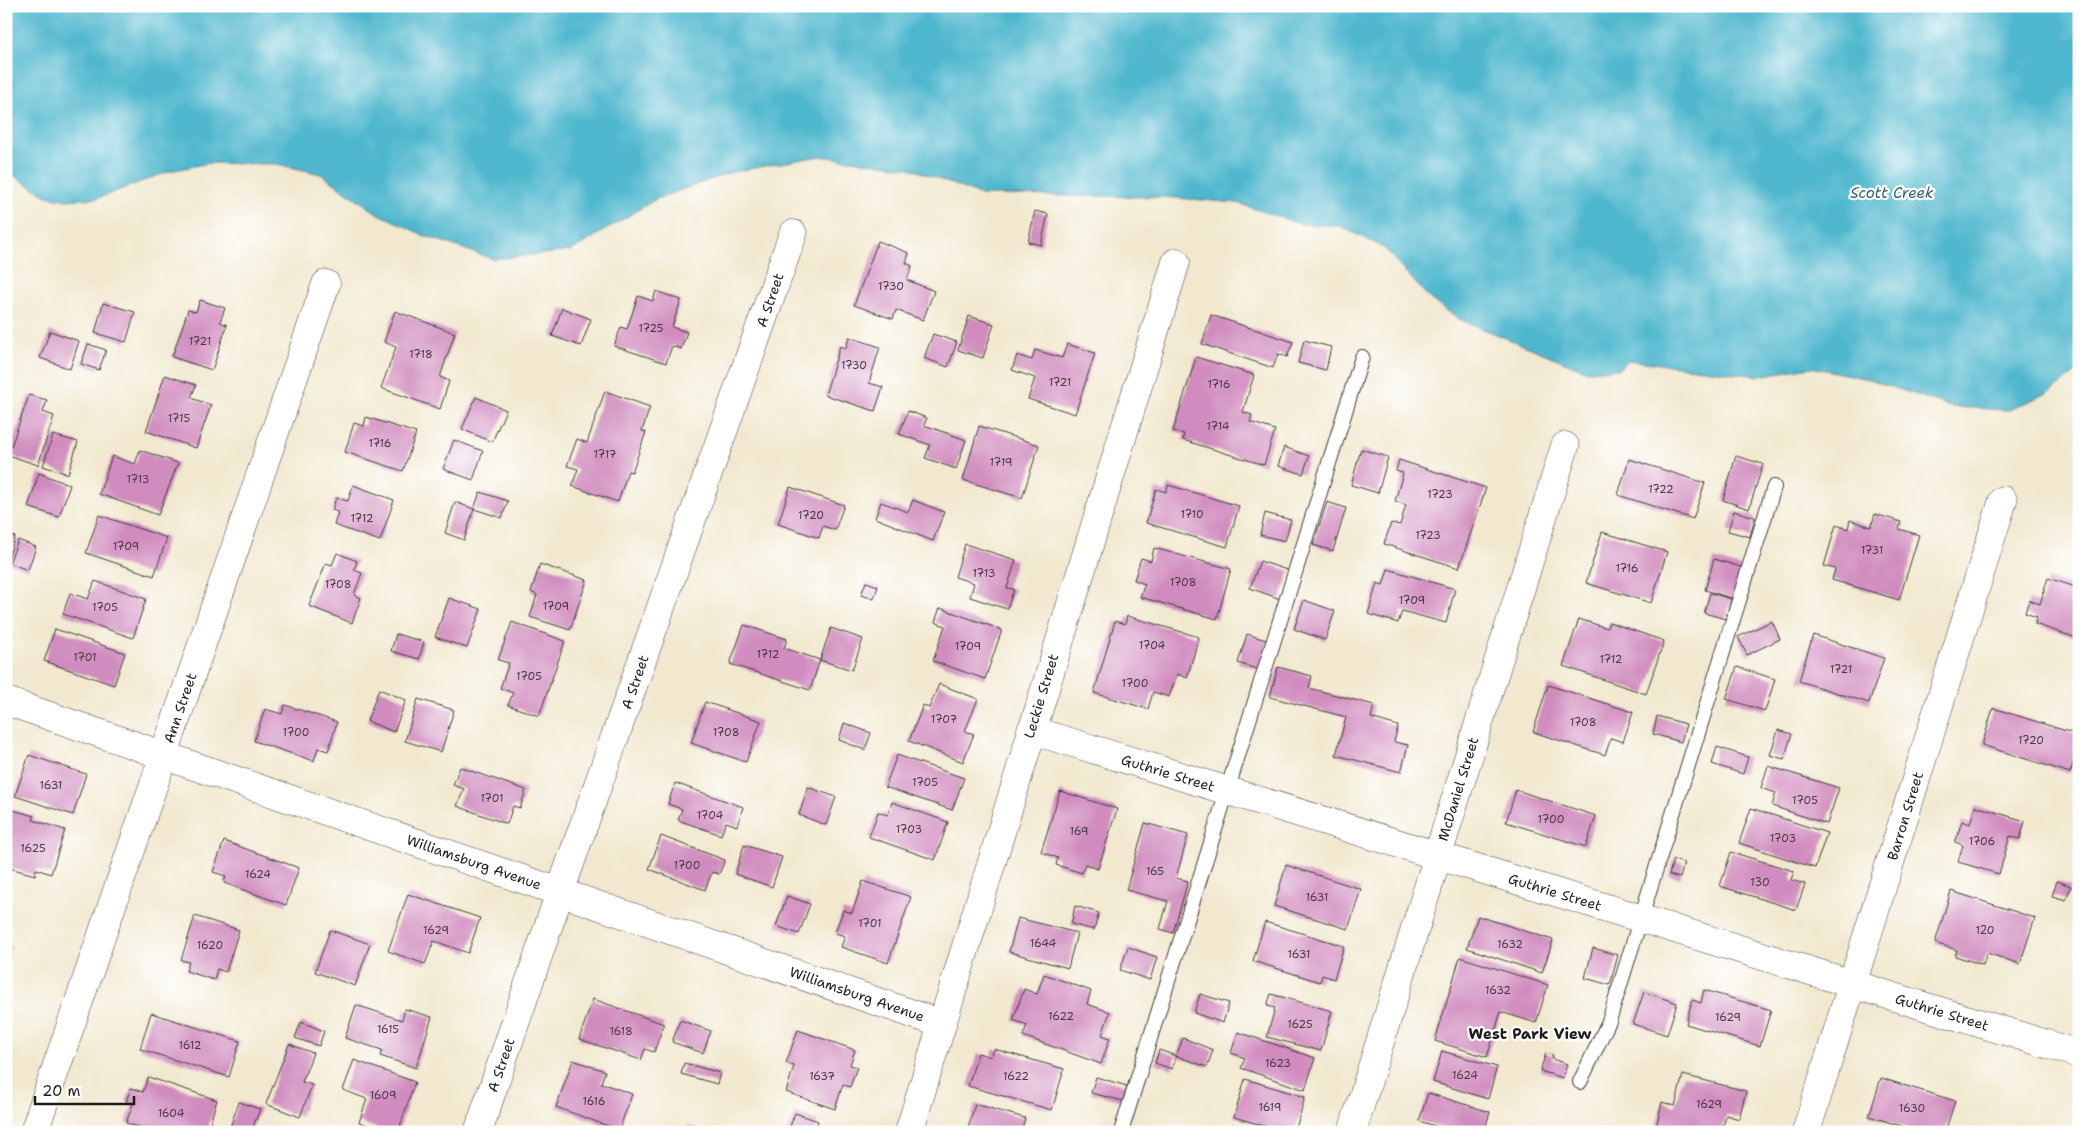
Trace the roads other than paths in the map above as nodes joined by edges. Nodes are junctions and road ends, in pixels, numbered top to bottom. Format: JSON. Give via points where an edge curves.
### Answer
{"nodes":[{"id":1,"x":793,"y":234,"type":"dead end"},
{"id":2,"x":1176,"y":262,"type":"dead end"},
{"id":3,"x":326,"y":284,"type":"dead end"},
{"id":4,"x":1362,"y":357,"type":"dead end"},
{"id":5,"x":1565,"y":446,"type":"dead end"},
{"id":6,"x":1774,"y":487,"type":"dead end"},
{"id":7,"x":2003,"y":500,"type":"dead end"},
{"id":8,"x":6,"y":701,"type":"edge"},
{"id":9,"x":1030,"y":730,"type":"junction"},
{"id":10,"x":163,"y":755,"type":"junction"},
{"id":11,"x":1227,"y":791,"type":"junction"},
{"id":12,"x":1438,"y":856,"type":"junction"},
{"id":13,"x":560,"y":892,"type":"junction"},
{"id":14,"x":1640,"y":918,"type":"junction"},
{"id":15,"x":1852,"y":984,"type":"junction"},
{"id":16,"x":942,"y":1024,"type":"junction"},
{"id":17,"x":2079,"y":1054,"type":"edge"},
{"id":18,"x":1580,"y":1082,"type":"dead end"},
{"id":19,"x":34,"y":1132,"type":"edge"},
{"id":20,"x":478,"y":1132,"type":"edge"},
{"id":21,"x":909,"y":1132,"type":"edge"},
{"id":22,"x":1120,"y":1132,"type":"edge"},
{"id":23,"x":1352,"y":1132,"type":"edge"},
{"id":24,"x":1806,"y":1132,"type":"edge"}],
"edges":[{"from":1,"to":13,"type":"street","name":"A Street"},
{"from":2,"to":9,"type":"street","name":"Leckie Street"},
{"from":3,"to":10,"type":"street","name":"Ann Street"},
{"from":4,"to":11,"type":"lane"},
{"from":5,"to":12,"type":"street","name":"McDaniel Street"},
{"from":6,"to":14,"type":"lane"},
{"from":7,"to":15,"type":"street","name":"Barron Street"},
{"from":8,"to":10,"type":"street","name":"Williamsburg Avenue"},
{"from":9,"to":11,"type":"street","name":"Guthrie Street"},
{"from":9,"to":16,"type":"street","name":"Leckie Street"},
{"from":10,"to":13,"type":"street","name":"Williamsburg Avenue"},
{"from":10,"to":19,"type":"street","name":"Ann Street"},
{"from":11,"to":12,"type":"street","name":"Guthrie Street"},
{"from":11,"to":22,"type":"lane"},
{"from":12,"to":14,"type":"street","name":"Guthrie Street"},
{"from":12,"to":23,"type":"street","name":"McDaniel Street"},
{"from":13,"to":16,"type":"street","name":"Williamsburg Avenue"},
{"from":13,"to":20,"type":"street","name":"A Street"},
{"from":14,"to":15,"type":"street","name":"Guthrie Street"},
{"from":14,"to":18,"type":"lane","via":[[1609,1021]]},
{"from":15,"to":17,"type":"street","name":"Guthrie Street"},
{"from":15,"to":24,"type":"street","name":"Barron Street"},
{"from":16,"to":21,"type":"street","name":"Leckie Street"}]}
